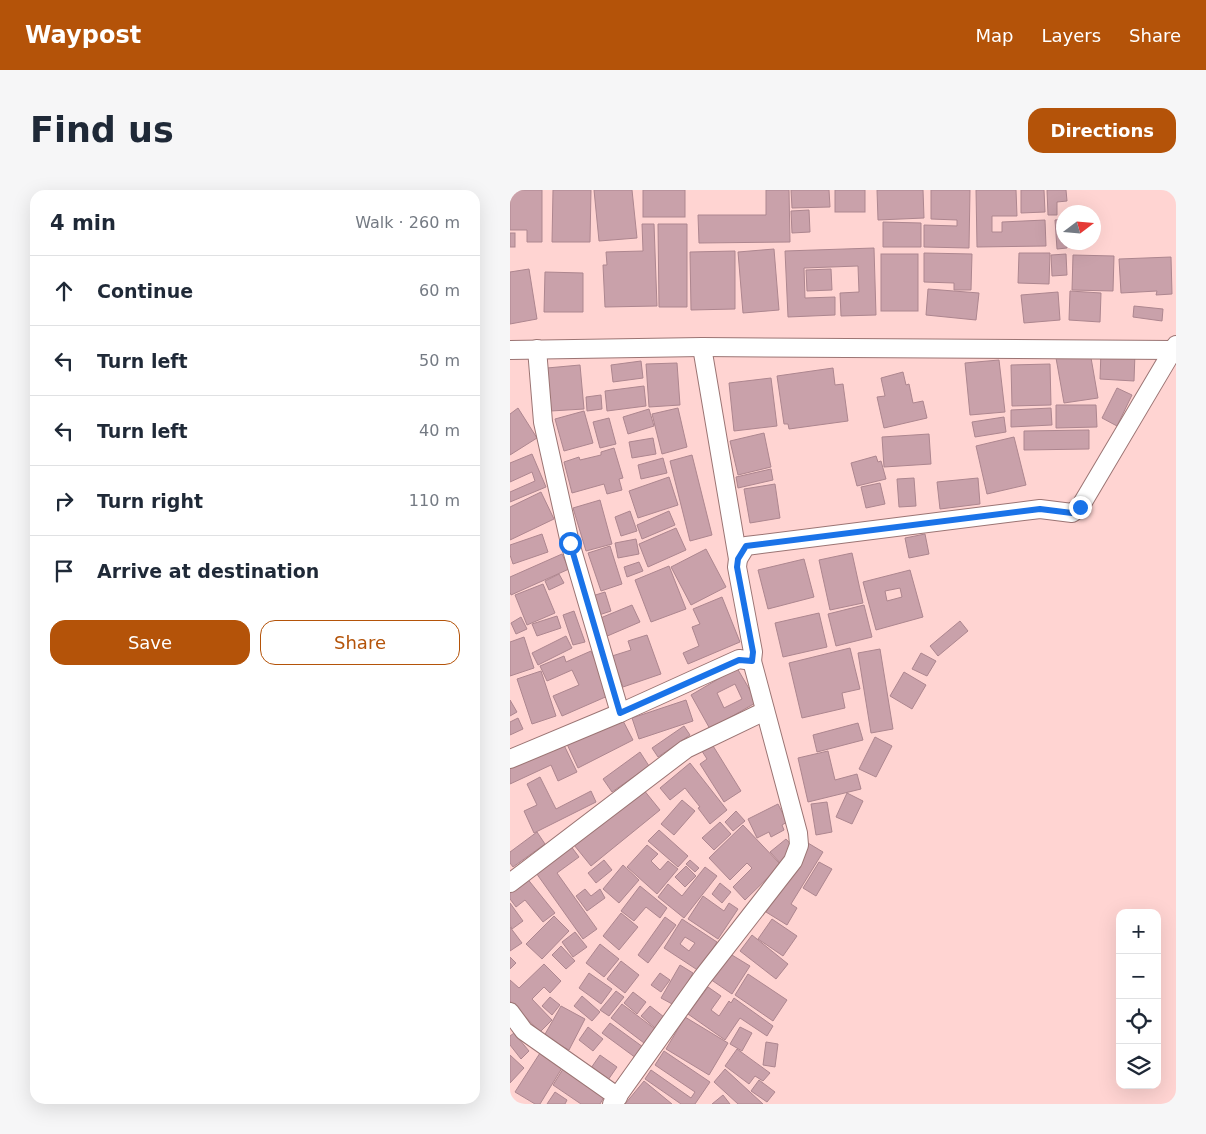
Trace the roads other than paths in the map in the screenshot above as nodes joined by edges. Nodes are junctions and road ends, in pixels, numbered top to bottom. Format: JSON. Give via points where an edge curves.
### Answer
{"nodes":[{"id":1,"x":702,"y":347,"type":"junction"},
{"id":2,"x":1175,"y":347,"type":"edge"},
{"id":3,"x":537,"y":349,"type":"junction"},
{"id":4,"x":510,"y":350,"type":"edge"},
{"id":5,"x":738,"y":559,"type":"junction"},
{"id":6,"x":752,"y":661,"type":"junction"},
{"id":7,"x":765,"y":712,"type":"junction"},
{"id":8,"x":620,"y":713,"type":"junction"},
{"id":9,"x":510,"y":759,"type":"edge"},
{"id":10,"x":510,"y":883,"type":"edge"},
{"id":11,"x":510,"y":1012,"type":"edge"},
{"id":12,"x":615,"y":1101,"type":"edge"}],
"edges":[{"from":1,"to":2,"type":"street"},
{"from":1,"to":3,"type":"street"},
{"from":1,"to":5,"type":"street"},
{"from":2,"to":5,"type":"street","via":[[1080,507],[1072,513],[1040,509],[746,546]]},
{"from":3,"to":4,"type":"street"},
{"from":3,"to":8,"type":"street","via":[[543,422],[568,534]]},
{"from":5,"to":6,"type":"street"},
{"from":6,"to":7,"type":"street"},
{"from":6,"to":8,"type":"street","via":[[739,660]]},
{"from":7,"to":10,"type":"street","via":[[686,749]]},
{"from":7,"to":12,"type":"street","via":[[798,832],[799,845],[793,861],[702,978]]},
{"from":8,"to":9,"type":"street"},
{"from":11,"to":12,"type":"street","via":[[524,1031]]}]}
